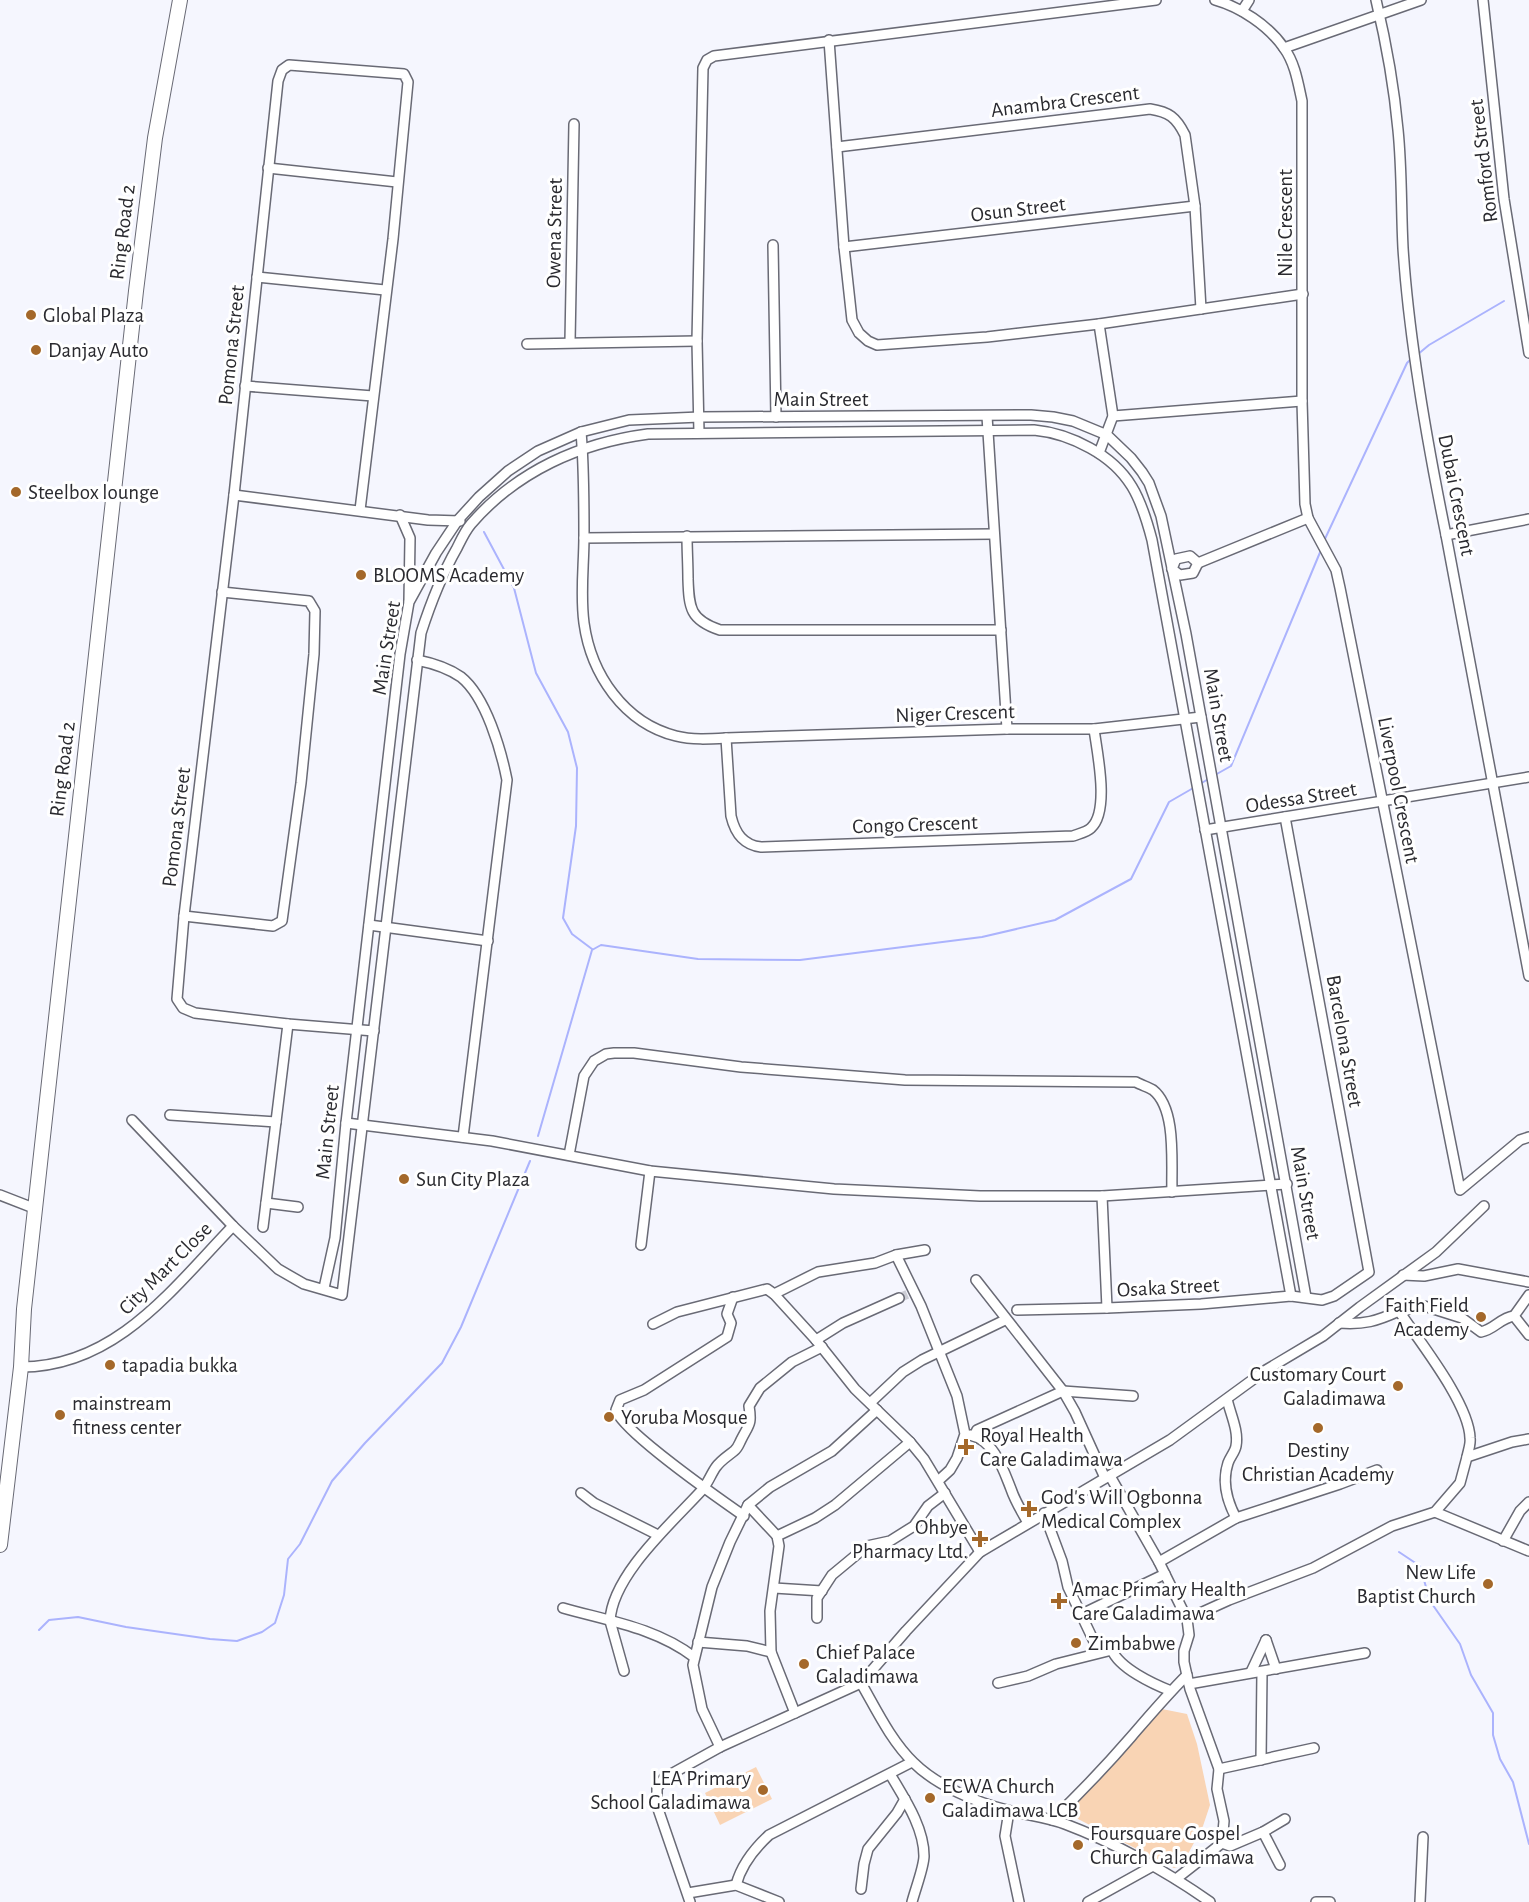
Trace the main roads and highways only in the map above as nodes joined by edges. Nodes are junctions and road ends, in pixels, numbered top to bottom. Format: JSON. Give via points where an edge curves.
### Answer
{"nodes":[{"id":1,"x":180,"y":0,"type":"edge"},
{"id":2,"x":0,"y":1545,"type":"edge"}],
"edges":[{"from":1,"to":2,"type":"main road","name":"Ring Road 2","via":[[155,138],[136,291]]}]}
